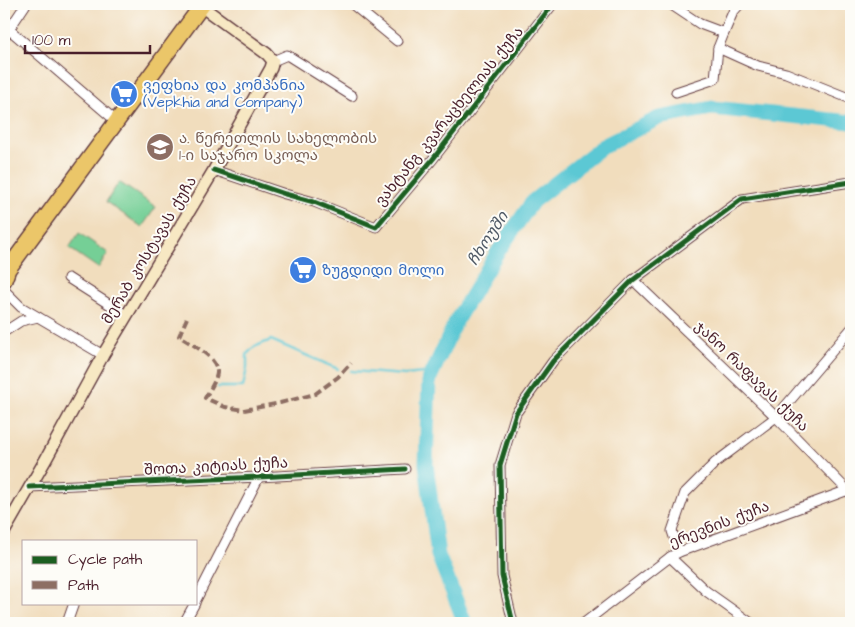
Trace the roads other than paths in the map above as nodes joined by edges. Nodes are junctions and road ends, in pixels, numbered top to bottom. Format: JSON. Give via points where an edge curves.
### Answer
{"nodes":[{"id":1,"x":26,"y":4,"type":"edge"},
{"id":2,"x":352,"y":4,"type":"edge"},
{"id":3,"x":553,"y":4,"type":"edge"},
{"id":4,"x":670,"y":4,"type":"edge"},
{"id":5,"x":740,"y":4,"type":"edge"},
{"id":6,"x":202,"y":5,"type":"edge"},
{"id":7,"x":6,"y":30,"type":"edge"},
{"id":8,"x":724,"y":33,"type":"junction"},
{"id":9,"x":397,"y":41,"type":"dead end"},
{"id":10,"x":718,"y":48,"type":"junction"},
{"id":11,"x":273,"y":61,"type":"junction"},
{"id":12,"x":676,"y":92,"type":"dead end"},
{"id":13,"x":352,"y":96,"type":"dead end"},
{"id":14,"x":851,"y":99,"type":"edge"},
{"id":15,"x":116,"y":120,"type":"junction"},
{"id":16,"x":214,"y":170,"type":"junction"},
{"id":17,"x":851,"y":182,"type":"edge"},
{"id":18,"x":5,"y":273,"type":"edge"},
{"id":19,"x":68,"y":278,"type":"dead end"},
{"id":20,"x":633,"y":280,"type":"junction"},
{"id":21,"x":4,"y":290,"type":"edge"},
{"id":22,"x":126,"y":315,"type":"junction"},
{"id":23,"x":38,"y":317,"type":"junction"},
{"id":24,"x":851,"y":329,"type":"edge"},
{"id":25,"x":4,"y":332,"type":"edge"},
{"id":26,"x":103,"y":355,"type":"junction"},
{"id":27,"x":776,"y":417,"type":"junction"},
{"id":28,"x":404,"y":469,"type":"dead end"},
{"id":29,"x":259,"y":477,"type":"junction"},
{"id":30,"x":29,"y":487,"type":"junction"},
{"id":31,"x":850,"y":491,"type":"edge"},
{"id":32,"x":4,"y":532,"type":"edge"},
{"id":33,"x":679,"y":552,"type":"junction"},
{"id":34,"x":670,"y":557,"type":"junction"},
{"id":35,"x":198,"y":596,"type":"edge"},
{"id":36,"x":74,"y":604,"type":"edge"},
{"id":37,"x":194,"y":604,"type":"edge"},
{"id":38,"x":67,"y":623,"type":"edge"},
{"id":39,"x":184,"y":623,"type":"edge"},
{"id":40,"x":513,"y":623,"type":"edge"},
{"id":41,"x":584,"y":623,"type":"edge"},
{"id":42,"x":751,"y":623,"type":"edge"}],
"edges":[{"from":1,"to":7,"type":"street"},
{"from":2,"to":9,"type":"street"},
{"from":3,"to":16,"type":"street","name":"ვახტანგ კვარაცხელიას ქუჩა","via":[[376,227],[314,202]]},
{"from":4,"to":8,"type":"street","via":[[700,24]]},
{"from":5,"to":8,"type":"street"},
{"from":6,"to":11,"type":"main road"},
{"from":6,"to":15,"type":"highway"},
{"from":7,"to":15,"type":"street"},
{"from":8,"to":10,"type":"street"},
{"from":10,"to":12,"type":"street","via":[[715,79]]},
{"from":10,"to":14,"type":"street"},
{"from":11,"to":13,"type":"street","via":[[287,55]]},
{"from":11,"to":16,"type":"main road","name":"მერაბ კოსტავას ქუჩა"},
{"from":15,"to":18,"type":"highway"},
{"from":16,"to":22,"type":"main road","name":"მერაბ კოსტავას ქუჩა"},
{"from":17,"to":20,"type":"street","via":[[742,199]]},
{"from":19,"to":22,"type":"street"},
{"from":20,"to":27,"type":"street","name":"ჯანო რაფავას ქუჩა"},
{"from":20,"to":40,"type":"street","via":[[553,361],[516,413],[500,465],[502,576]]},
{"from":21,"to":23,"type":"street","via":[[21,307]]},
{"from":22,"to":26,"type":"main road","name":"მერაბ კოსტავას ქუჩა"},
{"from":23,"to":25,"type":"street","via":[[21,321]]},
{"from":23,"to":26,"type":"street"},
{"from":24,"to":27,"type":"street"},
{"from":26,"to":30,"type":"main road","name":"მერაბ კოსტავას ქუჩა"},
{"from":27,"to":31,"type":"street","name":"ჯანო რაფავას ქუჩა"},
{"from":27,"to":33,"type":"street","via":[[716,462],[685,493],[672,531]]},
{"from":28,"to":29,"type":"street","name":"შოთა კიტიას ქუჩა"},
{"from":29,"to":30,"type":"street","name":"შოთა კიტიას ქუჩა"},
{"from":29,"to":35,"type":"street"},
{"from":30,"to":32,"type":"main road","name":"მერაბ კოსტავას ქუჩა"},
{"from":31,"to":33,"type":"street","name":"ერევნის ქუჩა"},
{"from":33,"to":34,"type":"street","name":"ერევნის ქუჩა"},
{"from":34,"to":41,"type":"street","name":"ერევნის ქუჩა"},
{"from":34,"to":42,"type":"street","via":[[706,591]]},
{"from":36,"to":38,"type":"street"},
{"from":37,"to":39,"type":"street"}]}
